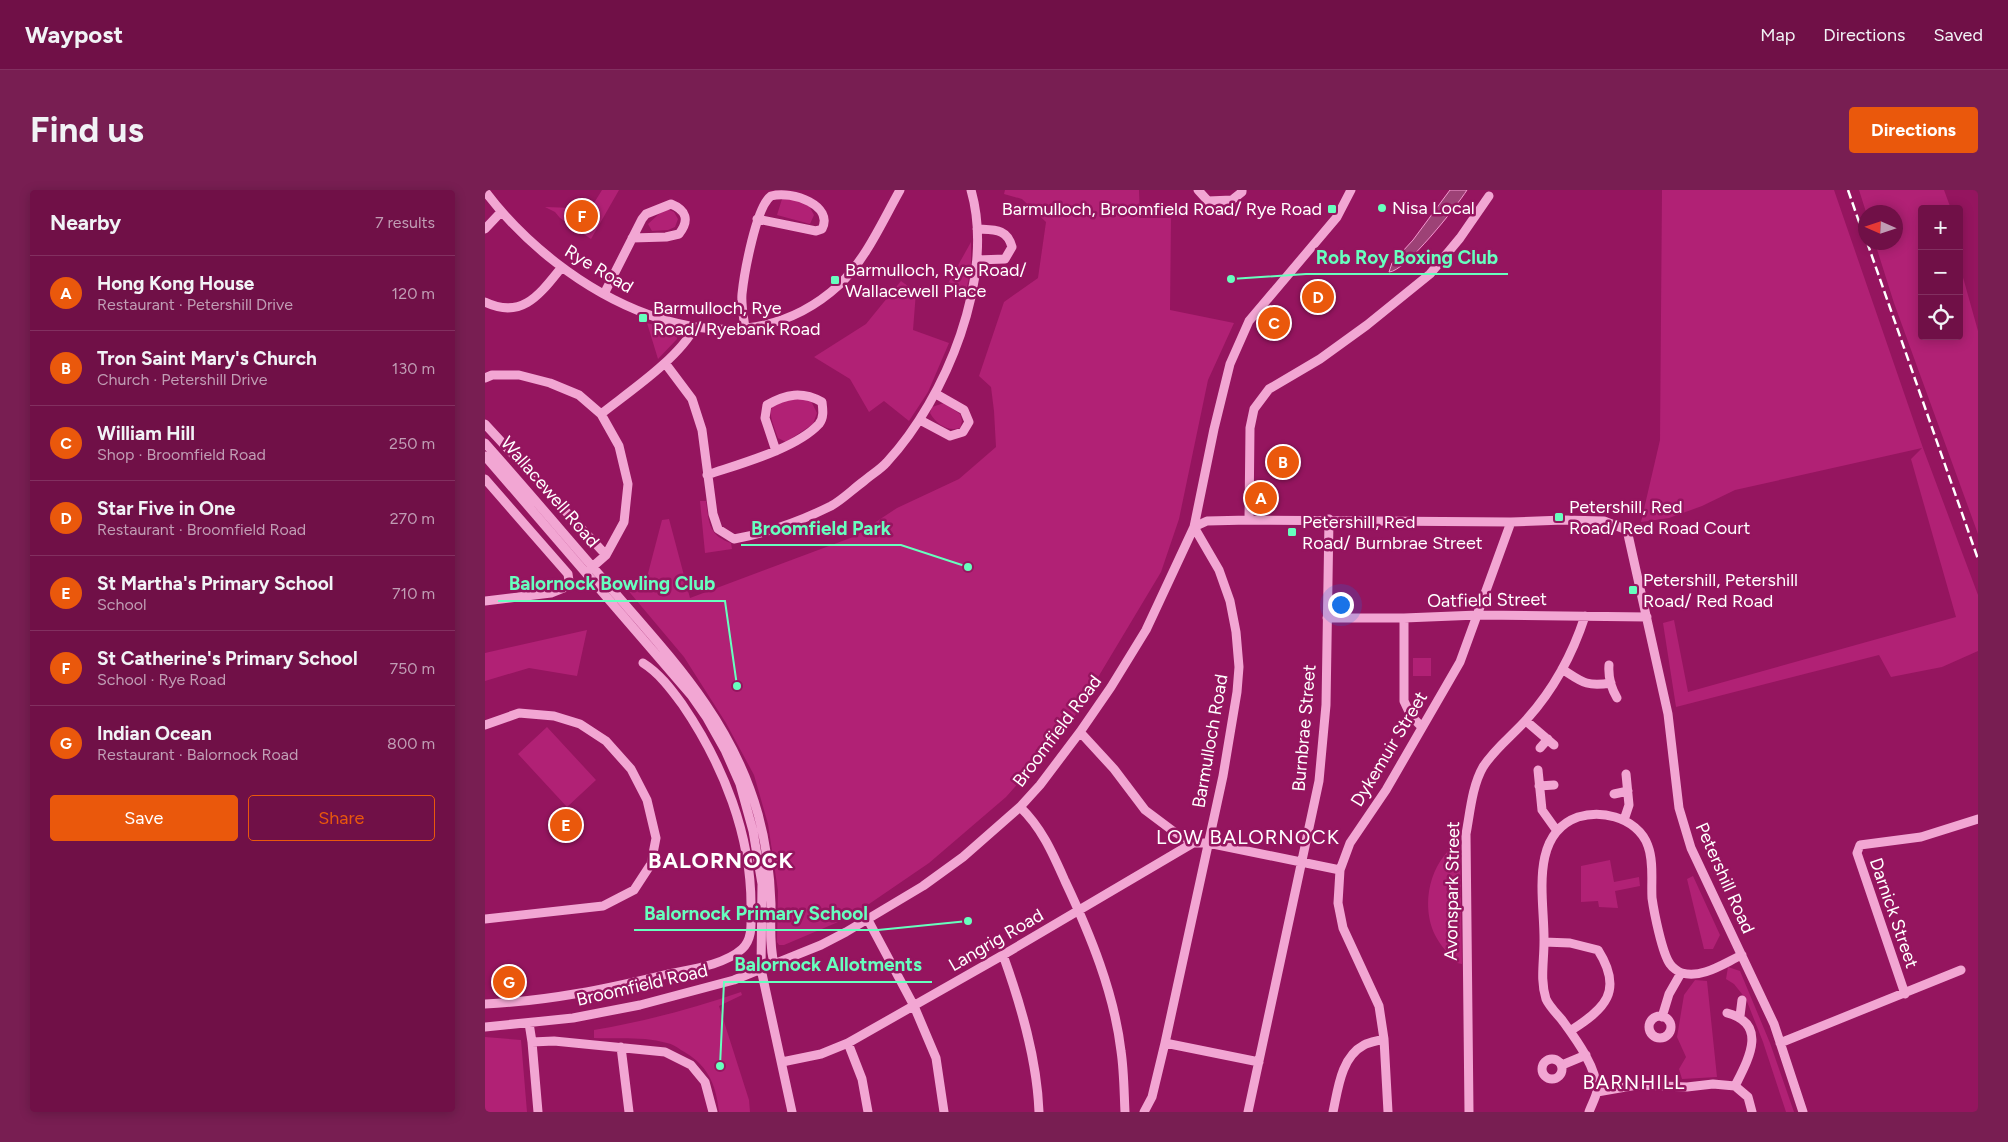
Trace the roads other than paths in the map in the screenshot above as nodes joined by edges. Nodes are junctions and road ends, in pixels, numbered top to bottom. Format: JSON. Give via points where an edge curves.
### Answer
{"nodes":[{"id":1,"x":900,"y":190,"type":"edge"},
{"id":2,"x":971,"y":190,"type":"edge"},
{"id":3,"x":1197,"y":190,"type":"edge"},
{"id":4,"x":1242,"y":190,"type":"edge"},
{"id":5,"x":1351,"y":190,"type":"edge"},
{"id":6,"x":485,"y":191,"type":"edge"},
{"id":7,"x":788,"y":191,"type":"edge"},
{"id":8,"x":1489,"y":196,"type":"dead end"},
{"id":9,"x":501,"y":212,"type":"junction"},
{"id":10,"x":757,"y":219,"type":"junction"},
{"id":11,"x":485,"y":229,"type":"edge"},
{"id":12,"x":977,"y":229,"type":"junction"},
{"id":13,"x":632,"y":238,"type":"junction"},
{"id":14,"x":977,"y":260,"type":"junction"},
{"id":15,"x":561,"y":268,"type":"junction"},
{"id":16,"x":604,"y":294,"type":"junction"},
{"id":17,"x":485,"y":302,"type":"edge"},
{"id":18,"x":695,"y":327,"type":"junction"},
{"id":19,"x":745,"y":329,"type":"junction"},
{"id":20,"x":665,"y":362,"type":"junction"},
{"id":21,"x":485,"y":378,"type":"edge"},
{"id":22,"x":936,"y":394,"type":"junction"},
{"id":23,"x":601,"y":414,"type":"junction"},
{"id":24,"x":920,"y":420,"type":"junction"},
{"id":25,"x":485,"y":424,"type":"edge"},
{"id":26,"x":485,"y":443,"type":"edge"},
{"id":27,"x":776,"y":451,"type":"junction"},
{"id":28,"x":485,"y":456,"type":"edge"},
{"id":29,"x":707,"y":475,"type":"junction"},
{"id":30,"x":510,"y":478,"type":"junction"},
{"id":31,"x":485,"y":479,"type":"edge"},
{"id":32,"x":495,"y":492,"type":"junction"},
{"id":33,"x":1329,"y":519,"type":"junction"},
{"id":34,"x":1249,"y":520,"type":"junction"},
{"id":35,"x":1511,"y":522,"type":"junction"},
{"id":36,"x":1194,"y":526,"type":"junction"},
{"id":37,"x":606,"y":555,"type":"junction"},
{"id":38,"x":593,"y":566,"type":"junction"},
{"id":39,"x":585,"y":572,"type":"junction"},
{"id":40,"x":485,"y":601,"type":"edge"},
{"id":41,"x":1478,"y":615,"type":"junction"},
{"id":42,"x":1585,"y":616,"type":"junction"},
{"id":43,"x":1647,"y":616,"type":"junction"},
{"id":44,"x":1327,"y":618,"type":"junction"},
{"id":45,"x":1404,"y":618,"type":"junction"},
{"id":46,"x":643,"y":663,"type":"dead end"},
{"id":47,"x":1609,"y":666,"type":"dead end"},
{"id":48,"x":1562,"y":669,"type":"junction"},
{"id":49,"x":1611,"y":683,"type":"junction"},
{"id":50,"x":1617,"y":698,"type":"dead end"},
{"id":51,"x":1526,"y":721,"type":"junction"},
{"id":52,"x":485,"y":725,"type":"edge"},
{"id":53,"x":1422,"y":727,"type":"junction"},
{"id":54,"x":1080,"y":732,"type":"junction"},
{"id":55,"x":1540,"y":748,"type":"dead end"},
{"id":56,"x":1538,"y":770,"type":"dead end"},
{"id":57,"x":1626,"y":774,"type":"dead end"},
{"id":58,"x":743,"y":782,"type":"junction"},
{"id":59,"x":1554,"y":785,"type":"dead end"},
{"id":60,"x":1539,"y":786,"type":"junction"},
{"id":61,"x":728,"y":790,"type":"junction"},
{"id":62,"x":1628,"y":791,"type":"junction"},
{"id":63,"x":1614,"y":794,"type":"dead end"},
{"id":64,"x":1020,"y":806,"type":"junction"},
{"id":65,"x":1978,"y":819,"type":"edge"},
{"id":66,"x":1624,"y":820,"type":"junction"},
{"id":67,"x":1557,"y":831,"type":"junction"},
{"id":68,"x":1193,"y":843,"type":"junction"},
{"id":69,"x":1207,"y":843,"type":"junction"},
{"id":70,"x":1301,"y":863,"type":"junction"},
{"id":71,"x":1341,"y":870,"type":"junction"},
{"id":72,"x":1079,"y":911,"type":"junction"},
{"id":73,"x":485,"y":915,"type":"edge"},
{"id":74,"x":485,"y":919,"type":"edge"},
{"id":75,"x":868,"y":920,"type":"junction"},
{"id":76,"x":1544,"y":942,"type":"junction"},
{"id":77,"x":1003,"y":955,"type":"junction"},
{"id":78,"x":1742,"y":955,"type":"junction"},
{"id":79,"x":774,"y":964,"type":"junction"},
{"id":80,"x":761,"y":968,"type":"junction"},
{"id":81,"x":1961,"y":970,"type":"dead end"},
{"id":82,"x":1681,"y":973,"type":"junction"},
{"id":83,"x":1905,"y":994,"type":"junction"},
{"id":84,"x":1742,"y":1000,"type":"dead end"},
{"id":85,"x":485,"y":1004,"type":"edge"},
{"id":86,"x":914,"y":1006,"type":"junction"},
{"id":87,"x":1727,"y":1013,"type":"dead end"},
{"id":88,"x":1740,"y":1016,"type":"junction"},
{"id":89,"x":1662,"y":1017,"type":"dead end"},
{"id":90,"x":529,"y":1023,"type":"junction"},
{"id":91,"x":485,"y":1027,"type":"edge"},
{"id":92,"x":1570,"y":1031,"type":"junction"},
{"id":93,"x":1384,"y":1039,"type":"junction"},
{"id":94,"x":532,"y":1042,"type":"junction"},
{"id":95,"x":848,"y":1043,"type":"junction"},
{"id":96,"x":1165,"y":1043,"type":"junction"},
{"id":97,"x":1780,"y":1043,"type":"junction"},
{"id":98,"x":621,"y":1047,"type":"junction"},
{"id":99,"x":1586,"y":1055,"type":"junction"},
{"id":100,"x":782,"y":1062,"type":"junction"},
{"id":101,"x":1259,"y":1062,"type":"junction"},
{"id":102,"x":1562,"y":1065,"type":"dead end"},
{"id":103,"x":1735,"y":1086,"type":"junction"},
{"id":104,"x":1597,"y":1092,"type":"junction"},
{"id":105,"x":538,"y":1112,"type":"edge"},
{"id":106,"x":629,"y":1112,"type":"edge"},
{"id":107,"x":713,"y":1112,"type":"edge"},
{"id":108,"x":792,"y":1112,"type":"edge"},
{"id":109,"x":868,"y":1112,"type":"edge"},
{"id":110,"x":944,"y":1112,"type":"edge"},
{"id":111,"x":1039,"y":1112,"type":"edge"},
{"id":112,"x":1125,"y":1112,"type":"edge"},
{"id":113,"x":1143,"y":1112,"type":"edge"},
{"id":114,"x":1248,"y":1112,"type":"edge"},
{"id":115,"x":1333,"y":1112,"type":"edge"},
{"id":116,"x":1388,"y":1112,"type":"edge"},
{"id":117,"x":1469,"y":1112,"type":"edge"},
{"id":118,"x":1589,"y":1112,"type":"edge"},
{"id":119,"x":1752,"y":1112,"type":"edge"},
{"id":120,"x":1803,"y":1112,"type":"edge"}],
"edges":[{"from":1,"to":19,"type":"street","name":"Rye Road","via":[[861,258],[826,296],[779,321]]},
{"from":2,"to":12,"type":"street"},
{"from":3,"to":4,"type":"street","via":[[1208,201],[1232,200]]},
{"from":5,"to":36,"type":"street","name":"Broomfield Road","via":[[1337,217],[1249,322],[1230,364]]},
{"from":6,"to":9,"type":"street","name":"Rye Road"},
{"from":7,"to":10,"type":"street","via":[[767,199]]},
{"from":7,"to":10,"type":"street","via":[[798,192],[815,203],[824,217],[822,229]]},
{"from":8,"to":34,"type":"street","via":[[1460,238],[1429,274],[1320,359],[1269,389],[1254,409],[1250,428]]},
{"from":9,"to":11,"type":"street"},
{"from":9,"to":15,"type":"street","name":"Rye Road"},
{"from":10,"to":19,"type":"street","via":[[742,294]]},
{"from":12,"to":14,"type":"street"},
{"from":12,"to":14,"type":"street","via":[[1000,231],[1009,238],[1012,247],[1005,259]]},
{"from":13,"to":13,"type":"street","via":[[646,214],[671,204],[685,213],[685,223],[679,234]]},
{"from":13,"to":16,"type":"street"},
{"from":14,"to":22,"type":"street","via":[[969,304]]},
{"from":15,"to":16,"type":"street","name":"Rye Road"},
{"from":15,"to":17,"type":"street","via":[[529,303],[508,308],[494,307]]},
{"from":16,"to":18,"type":"street","name":"Rye Road","via":[[636,310]]},
{"from":18,"to":19,"type":"street","name":"Rye Road"},
{"from":18,"to":20,"type":"street","via":[[688,340]]},
{"from":20,"to":23,"type":"street"},
{"from":20,"to":29,"type":"street","via":[[692,399],[702,430]]},
{"from":21,"to":23,"type":"street","via":[[519,375],[550,383],[579,395]]},
{"from":22,"to":24,"type":"street"},
{"from":22,"to":24,"type":"street","via":[[964,410],[969,422],[963,432],[950,436]]},
{"from":23,"to":37,"type":"street","via":[[619,446],[628,484],[624,522]]},
{"from":24,"to":29,"type":"street","via":[[886,463],[831,505],[754,536],[734,539],[719,528],[713,514]]},
{"from":25,"to":37,"type":"street","name":"Wallacewell Road"},
{"from":26,"to":30,"type":"street","name":"Wallacewell Road"},
{"from":27,"to":27,"type":"street","via":[[820,423],[822,402],[797,394],[767,405],[765,418]]},
{"from":27,"to":29,"type":"street"},
{"from":28,"to":30,"type":"street","name":"Wallacewell Road"},
{"from":30,"to":32,"type":"street"},
{"from":30,"to":38,"type":"street","name":"Wallacewell Road"},
{"from":30,"to":39,"type":"street","name":"Wallacewell Road"},
{"from":31,"to":32,"type":"street"},
{"from":32,"to":40,"type":"street","via":[[568,574],[569,581],[566,587],[551,594]]},
{"from":33,"to":34,"type":"street"},
{"from":33,"to":35,"type":"street"},
{"from":33,"to":44,"type":"street","name":"Burnbrae Street"},
{"from":34,"to":36,"type":"street","via":[[1207,521]]},
{"from":35,"to":41,"type":"street","name":"Dykemuir Street"},
{"from":35,"to":43,"type":"street","name":"Petershill Road","via":[[1604,521],[1627,530]]},
{"from":36,"to":54,"type":"street","name":"Broomfield Road","via":[[1146,630]]},
{"from":36,"to":69,"type":"street","name":"Barmulloch Road","via":[[1219,570],[1230,601],[1239,666],[1229,743]]},
{"from":37,"to":38,"type":"street"},
{"from":38,"to":39,"type":"street"},
{"from":38,"to":58,"type":"street","name":"Wallacewell Road","via":[[682,670],[717,719],[731,746]]},
{"from":39,"to":58,"type":"street","name":"Wallacewell Road","via":[[691,695]]},
{"from":41,"to":42,"type":"street","name":"Oatfield Street"},
{"from":41,"to":45,"type":"street","name":"Oatfield Street"},
{"from":41,"to":53,"type":"street","name":"Dykemuir Street","via":[[1460,662]]},
{"from":42,"to":43,"type":"street","name":"Oatfield Street"},
{"from":42,"to":48,"type":"street","name":"Avonspark Street"},
{"from":43,"to":78,"type":"street","name":"Petershill Road","via":[[1668,714],[1679,808],[1691,848]]},
{"from":44,"to":45,"type":"street","name":"Oatfield Street"},
{"from":44,"to":70,"type":"street","name":"Burnbrae Street","via":[[1327,705],[1320,771]]},
{"from":45,"to":53,"type":"street","via":[[1404,702]]},
{"from":46,"to":61,"type":"street","via":[[673,693],[695,724],[717,762]]},
{"from":47,"to":49,"type":"street"},
{"from":48,"to":49,"type":"street","via":[[1585,684]]},
{"from":48,"to":51,"type":"street","name":"Avonspark Street"},
{"from":49,"to":50,"type":"street"},
{"from":51,"to":55,"type":"street","via":[[1551,742]]},
{"from":51,"to":117,"type":"street","name":"Avonspark Street","via":[[1502,742],[1482,768],[1465,834]]},
{"from":52,"to":74,"type":"street","via":[[519,714],[554,716],[580,724],[606,741],[631,769],[647,800],[656,838],[651,864],[634,890],[603,906]]},
{"from":53,"to":71,"type":"street","name":"Dykemuir Street","via":[[1386,790],[1350,843]]},
{"from":54,"to":64,"type":"street","name":"Broomfield Road"},
{"from":54,"to":68,"type":"street","via":[[1145,810]]},
{"from":56,"to":60,"type":"street"},
{"from":57,"to":62,"type":"street"},
{"from":58,"to":61,"type":"street"},
{"from":58,"to":79,"type":"street","name":"Wallacewell Road","via":[[758,815],[769,872],[770,949]]},
{"from":58,"to":80,"type":"street","name":"Wallacewell Road","via":[[759,861],[763,916]]},
{"from":59,"to":60,"type":"street"},
{"from":60,"to":67,"type":"street","via":[[1542,810]]},
{"from":61,"to":85,"type":"street","name":"Broomfield Road","via":[[743,842],[751,890],[750,934],[745,946],[733,957],[592,992],[529,1002]]},
{"from":62,"to":63,"type":"street"},
{"from":62,"to":66,"type":"street","via":[[1629,804]]},
{"from":64,"to":72,"type":"street","via":[[1045,837]]},
{"from":64,"to":75,"type":"street","name":"Broomfield Road","via":[[963,857]]},
{"from":65,"to":83,"type":"street","name":"Darnick Street","via":[[1921,836],[1860,845],[1857,852]]},
{"from":66,"to":67,"type":"street","via":[[1591,813],[1575,818]]},
{"from":66,"to":82,"type":"street","via":[[1637,828],[1648,845],[1653,900],[1663,948],[1670,965]]},
{"from":67,"to":76,"type":"street","via":[[1548,845],[1542,865]]},
{"from":68,"to":69,"type":"street"},
{"from":68,"to":72,"type":"street","name":"Langrig Road"},
{"from":69,"to":70,"type":"street"},
{"from":69,"to":96,"type":"street","name":"Barmulloch Road"},
{"from":70,"to":71,"type":"street"},
{"from":70,"to":101,"type":"street","name":"Burnbrae Street"},
{"from":71,"to":93,"type":"street","name":"Dykemuir Street","via":[[1338,903],[1343,928],[1379,1006]]},
{"from":72,"to":77,"type":"street","name":"Langrig Road"},
{"from":72,"to":112,"type":"street","via":[[1107,982],[1121,1050]]},
{"from":73,"to":74,"type":"street"},
{"from":75,"to":79,"type":"street","name":"Broomfield Road","via":[[821,945]]},
{"from":75,"to":86,"type":"street"},
{"from":76,"to":92,"type":"street","via":[[1542,981],[1547,1001]]},
{"from":76,"to":92,"type":"street","via":[[1570,942],[1598,950],[1606,964],[1609,996],[1595,1015]]},
{"from":77,"to":86,"type":"street","name":"Langrig Road"},
{"from":77,"to":111,"type":"street","via":[[1029,1041]]},
{"from":78,"to":82,"type":"street","via":[[1700,974]]},
{"from":78,"to":97,"type":"street","name":"Petershill Road"},
{"from":79,"to":80,"type":"street","name":"Broomfield Road"},
{"from":80,"to":90,"type":"street","name":"Broomfield Road","via":[[734,980],[640,1005]]},
{"from":80,"to":100,"type":"street","name":"Wallacewell Road"},
{"from":81,"to":83,"type":"street"},
{"from":82,"to":89,"type":"street","via":[[1669,994]]},
{"from":83,"to":97,"type":"street"},
{"from":84,"to":88,"type":"street"},
{"from":86,"to":95,"type":"street","name":"Langrig Road"},
{"from":86,"to":110,"type":"street","via":[[936,1058]]},
{"from":87,"to":88,"type":"street"},
{"from":88,"to":103,"type":"street","via":[[1750,1027],[1752,1043]]},
{"from":90,"to":91,"type":"street","name":"Broomfield Road"},
{"from":90,"to":94,"type":"street"},
{"from":92,"to":99,"type":"street"},
{"from":93,"to":115,"type":"street","via":[[1364,1045],[1349,1057]]},
{"from":93,"to":116,"type":"street","name":"Dykemuir Street"},
{"from":94,"to":98,"type":"street"},
{"from":94,"to":105,"type":"street"},
{"from":95,"to":100,"type":"street","name":"Langrig Road","via":[[821,1054]]},
{"from":95,"to":109,"type":"street","via":[[862,1080]]},
{"from":96,"to":101,"type":"street"},
{"from":96,"to":113,"type":"street","name":"Barmulloch Road","via":[[1153,1097]]},
{"from":97,"to":120,"type":"street","name":"Petershill Road"},
{"from":98,"to":106,"type":"street"},
{"from":98,"to":107,"type":"street","via":[[665,1052],[691,1065],[705,1082]]},
{"from":99,"to":102,"type":"street"},
{"from":99,"to":104,"type":"street"},
{"from":100,"to":108,"type":"street","name":"Wallacewell Road"},
{"from":101,"to":114,"type":"street","name":"Burnbrae Street"},
{"from":103,"to":104,"type":"street","via":[[1713,1084],[1687,1088],[1637,1084]]},
{"from":103,"to":119,"type":"street","via":[[1748,1098]]},
{"from":104,"to":118,"type":"street"}]}
